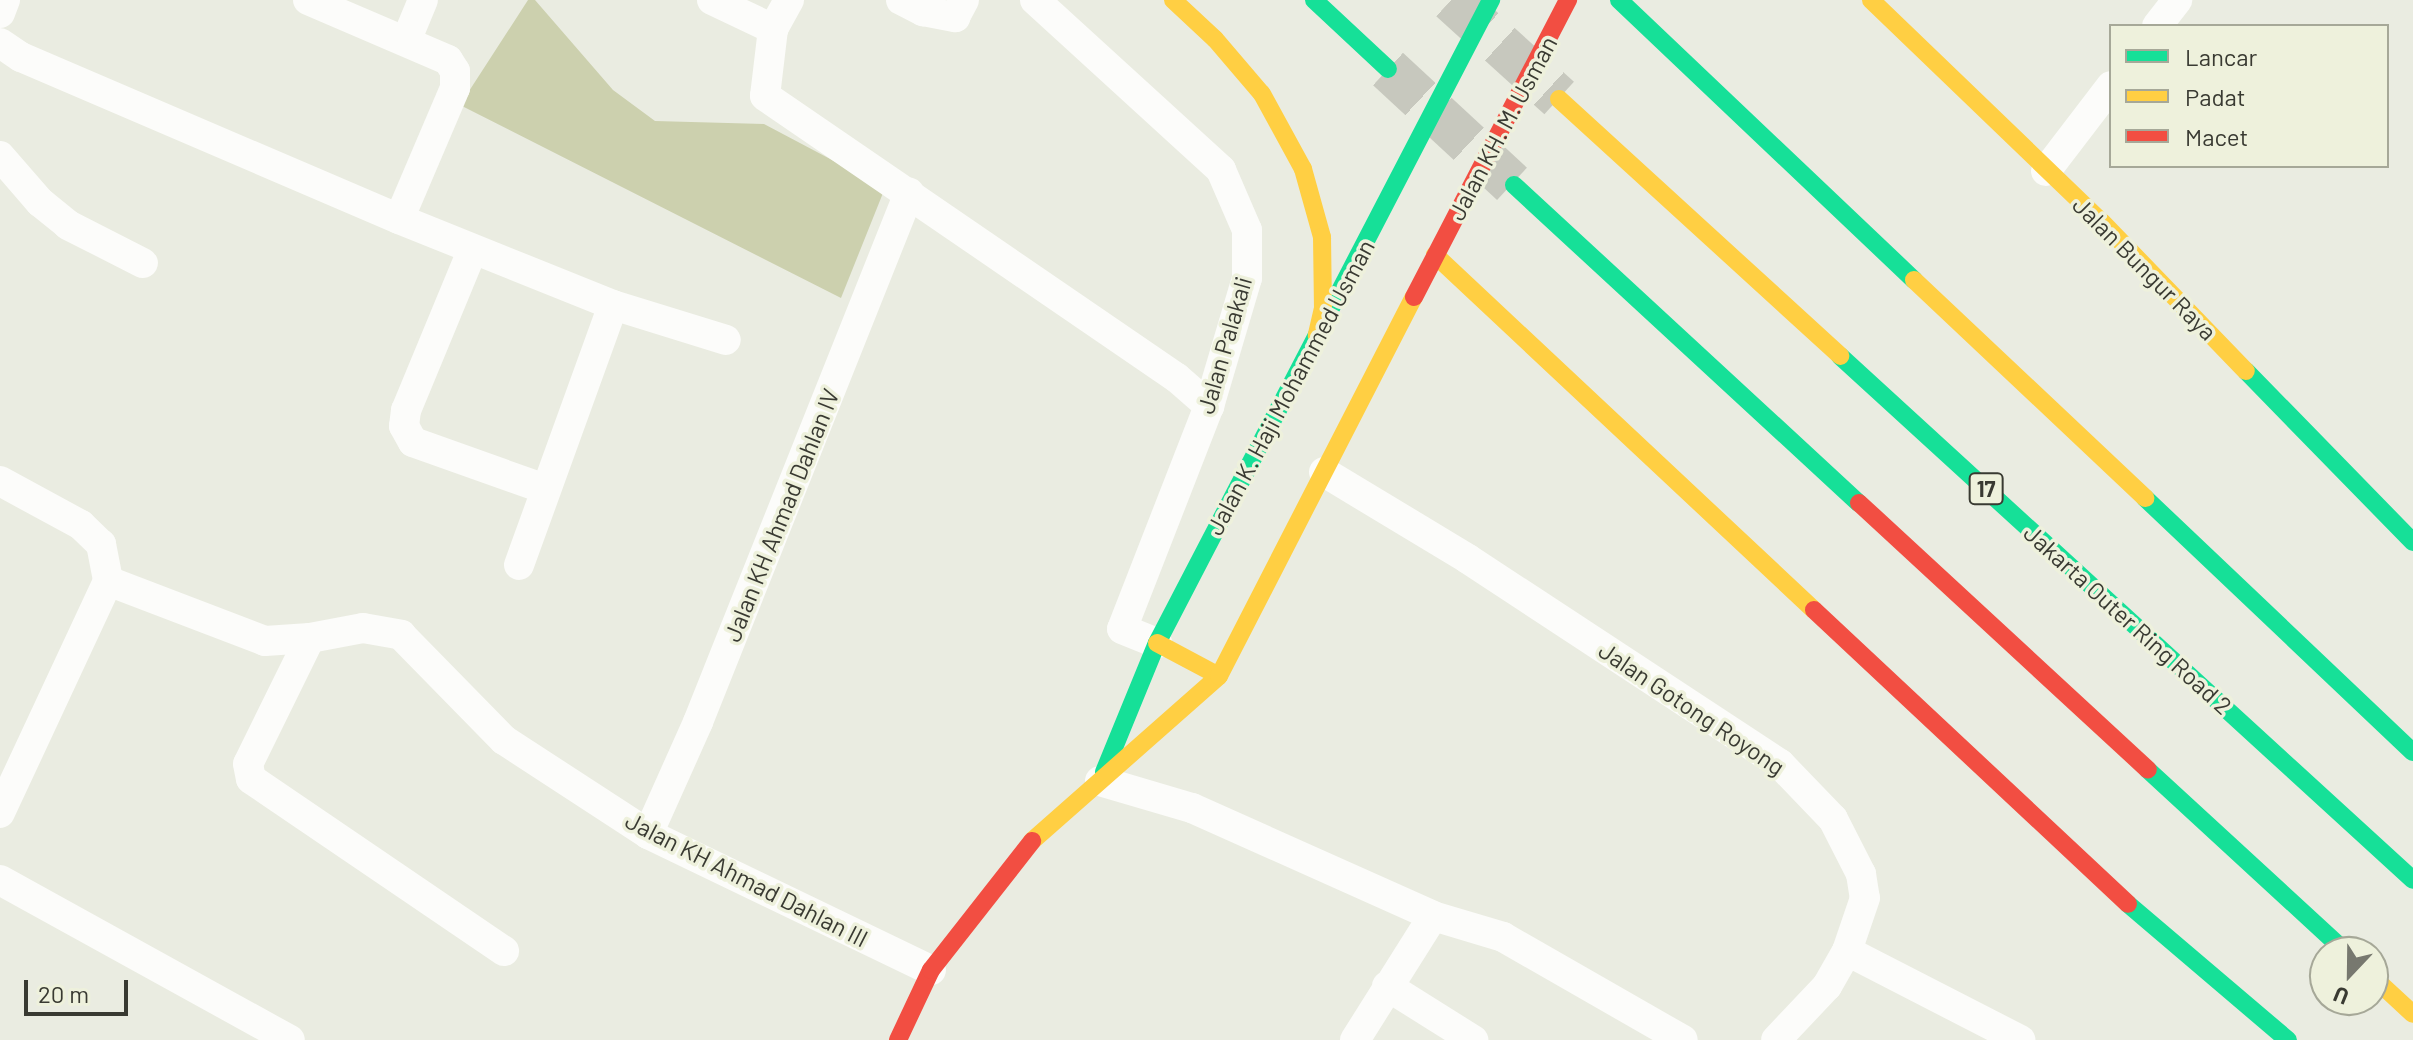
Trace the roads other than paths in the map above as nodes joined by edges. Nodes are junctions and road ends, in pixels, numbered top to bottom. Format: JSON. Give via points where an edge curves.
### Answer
{"nodes":[{"id":1,"x":5,"y":0,"type":"edge"},
{"id":2,"x":308,"y":0,"type":"edge"},
{"id":3,"x":423,"y":0,"type":"edge"},
{"id":4,"x":712,"y":0,"type":"edge"},
{"id":5,"x":789,"y":0,"type":"edge"},
{"id":6,"x":901,"y":0,"type":"edge"},
{"id":7,"x":964,"y":0,"type":"edge"},
{"id":8,"x":1035,"y":0,"type":"edge"},
{"id":9,"x":1173,"y":0,"type":"edge"},
{"id":10,"x":1314,"y":0,"type":"edge"},
{"id":11,"x":1491,"y":0,"type":"edge"},
{"id":12,"x":1568,"y":0,"type":"edge"},
{"id":13,"x":1619,"y":0,"type":"edge"},
{"id":14,"x":1871,"y":0,"type":"edge"},
{"id":15,"x":2177,"y":0,"type":"edge"},
{"id":16,"x":0,"y":13,"type":"edge"},
{"id":17,"x":2159,"y":24,"type":"edge"},
{"id":18,"x":773,"y":29,"type":"junction"},
{"id":19,"x":406,"y":41,"type":"junction"},
{"id":20,"x":0,"y":43,"type":"edge"},
{"id":21,"x":1388,"y":69,"type":"tunnel mouth"},
{"id":22,"x":2109,"y":89,"type":"edge"},
{"id":23,"x":1559,"y":99,"type":"tunnel mouth"},
{"id":24,"x":0,"y":156,"type":"edge"},
{"id":25,"x":2046,"y":171,"type":"junction"},
{"id":26,"x":1514,"y":185,"type":"tunnel mouth"},
{"id":27,"x":909,"y":193,"type":"junction"},
{"id":28,"x":399,"y":219,"type":"junction"},
{"id":29,"x":472,"y":251,"type":"junction"},
{"id":30,"x":1435,"y":255,"type":"junction"},
{"id":31,"x":143,"y":263,"type":"dead end"},
{"id":32,"x":613,"y":305,"type":"junction"},
{"id":33,"x":1317,"y":335,"type":"junction"},
{"id":34,"x":726,"y":340,"type":"dead end"},
{"id":35,"x":1209,"y":406,"type":"junction"},
{"id":36,"x":1324,"y":472,"type":"junction"},
{"id":37,"x":0,"y":481,"type":"edge"},
{"id":38,"x":545,"y":489,"type":"junction"},
{"id":39,"x":2413,"y":542,"type":"edge"},
{"id":40,"x":519,"y":565,"type":"dead end"},
{"id":41,"x":108,"y":581,"type":"junction"},
{"id":42,"x":310,"y":638,"type":"junction"},
{"id":43,"x":1157,"y":643,"type":"junction"},
{"id":44,"x":1219,"y":676,"type":"junction"},
{"id":45,"x":2413,"y":752,"type":"edge"},
{"id":46,"x":1100,"y":781,"type":"junction"},
{"id":47,"x":0,"y":813,"type":"edge"},
{"id":48,"x":648,"y":834,"type":"junction"},
{"id":49,"x":0,"y":880,"type":"edge"},
{"id":50,"x":2413,"y":880,"type":"edge"},
{"id":51,"x":1433,"y":916,"type":"junction"},
{"id":52,"x":2329,"y":936,"type":"edge"},
{"id":53,"x":504,"y":951,"type":"dead end"},
{"id":54,"x":1847,"y":951,"type":"junction"},
{"id":55,"x":931,"y":970,"type":"junction"},
{"id":56,"x":1387,"y":986,"type":"junction"},
{"id":57,"x":2389,"y":992,"type":"edge"},
{"id":58,"x":2413,"y":1014,"type":"edge"},
{"id":59,"x":275,"y":1037,"type":"edge"},
{"id":60,"x":898,"y":1040,"type":"edge"},
{"id":61,"x":1355,"y":1040,"type":"edge"},
{"id":62,"x":1473,"y":1040,"type":"edge"},
{"id":63,"x":1683,"y":1040,"type":"edge"},
{"id":64,"x":1776,"y":1040,"type":"edge"},
{"id":65,"x":2020,"y":1040,"type":"edge"},
{"id":66,"x":2288,"y":1040,"type":"edge"}],
"edges":[{"from":1,"to":16,"type":"street"},
{"from":2,"to":19,"type":"street"},
{"from":3,"to":19,"type":"street"},
{"from":4,"to":18,"type":"street"},
{"from":5,"to":18,"type":"street"},
{"from":6,"to":7,"type":"street","via":[[955,17]]},
{"from":8,"to":35,"type":"street","name":"Jalan Palakali","via":[[1221,170],[1247,230],[1247,278]]},
{"from":9,"to":33,"type":"main road","via":[[1262,94],[1303,169],[1322,237],[1323,308]]},
{"from":10,"to":21,"type":"main road"},
{"from":11,"to":33,"type":"main road","name":"Jalan K. Haji Mohammed Usman"},
{"from":12,"to":30,"type":"main road","name":"Jalan KH. M. Usman"},
{"from":13,"to":45,"type":"main road"},
{"from":14,"to":25,"type":"main road","name":"Jalan Bungur Raya"},
{"from":15,"to":17,"type":"street"},
{"from":18,"to":27,"type":"street","via":[[765,96]]},
{"from":19,"to":28,"type":"street","via":[[448,60],[455,71],[455,88]]},
{"from":20,"to":28,"type":"street"},
{"from":22,"to":25,"type":"street"},
{"from":23,"to":50,"type":"main road","name":"Jakarta Outer Ring Road 2","number":"17"},
{"from":24,"to":31,"type":"street","via":[[68,225]]},
{"from":25,"to":39,"type":"main road","name":"Jalan Bungur Raya"},
{"from":26,"to":52,"type":"main road"},
{"from":27,"to":35,"type":"street","via":[[1177,378]]},
{"from":27,"to":48,"type":"street","name":"Jalan KH Ahmad Dahlan IV","via":[[698,722]]},
{"from":28,"to":29,"type":"street"},
{"from":29,"to":32,"type":"street"},
{"from":29,"to":38,"type":"street","via":[[404,426],[413,442]]},
{"from":30,"to":36,"type":"main road","name":"Jalan K. Haji Mohammed Usman"},
{"from":30,"to":66,"type":"main road","via":[[2144,919]]},
{"from":32,"to":34,"type":"street"},
{"from":32,"to":38,"type":"street"},
{"from":33,"to":43,"type":"main road","name":"Jalan K. Haji Mohammed Usman"},
{"from":35,"to":43,"type":"street","name":"Jalan Palakali","via":[[1122,629]]},
{"from":36,"to":44,"type":"main road","name":"Jalan K. Haji Mohammed Usman"},
{"from":36,"to":54,"type":"street","name":"Jalan Gotong Royong","via":[[1468,559],[1780,764],[1833,819],[1861,874],[1865,898]]},
{"from":37,"to":41,"type":"street","via":[[81,525],[101,544]]},
{"from":38,"to":40,"type":"street"},
{"from":41,"to":42,"type":"street","name":"Jalan KH Ahmad Dahlan III","via":[[265,641]]},
{"from":41,"to":47,"type":"street"},
{"from":42,"to":48,"type":"street","name":"Jalan KH Ahmad Dahlan III","via":[[363,628],[401,635],[504,740]]},
{"from":42,"to":53,"type":"street","via":[[248,764],[251,779]]},
{"from":43,"to":44,"type":"main road"},
{"from":43,"to":46,"type":"main road","name":"Jalan K. Haji Mohammed Usman"},
{"from":44,"to":46,"type":"main road","name":"Jalan K. Haji Mohammed Usman"},
{"from":46,"to":51,"type":"street","via":[[1192,808]]},
{"from":46,"to":55,"type":"main road","name":"Jalan K. Haji Mohammed Usman","via":[[1041,829]]},
{"from":48,"to":55,"type":"street","name":"Jalan KH Ahmad Dahlan III"},
{"from":49,"to":59,"type":"street"},
{"from":51,"to":56,"type":"street"},
{"from":51,"to":63,"type":"street","via":[[1503,937]]},
{"from":54,"to":64,"type":"street","name":"Jalan Gotong Royong","via":[[1827,986]]},
{"from":54,"to":65,"type":"street"},
{"from":55,"to":60,"type":"main road","name":"Jalan K. Haji Mohammed Usman"},
{"from":56,"to":61,"type":"street"},
{"from":56,"to":62,"type":"street"},
{"from":57,"to":58,"type":"main road"}]}
